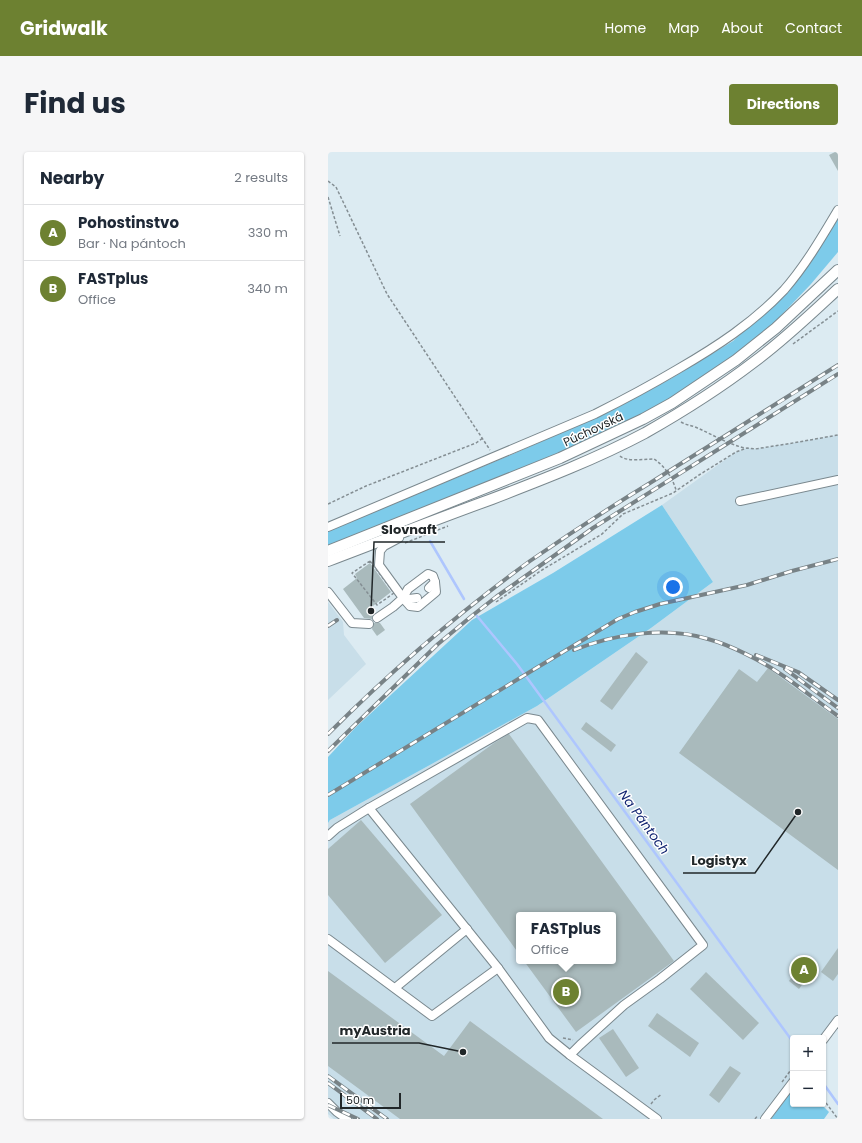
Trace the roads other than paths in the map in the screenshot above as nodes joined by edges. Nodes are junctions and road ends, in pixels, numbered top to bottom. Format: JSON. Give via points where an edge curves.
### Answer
{"nodes":[{"id":1,"x":838,"y":210,"type":"edge"},
{"id":2,"x":837,"y":270,"type":"edge"},
{"id":3,"x":838,"y":289,"type":"edge"},
{"id":4,"x":776,"y":328,"type":"junction"},
{"id":5,"x":786,"y":337,"type":"junction"},
{"id":6,"x":838,"y":480,"type":"edge"},
{"id":7,"x":740,"y":501,"type":"dead end"},
{"id":8,"x":439,"y":519,"type":"junction"},
{"id":9,"x":328,"y":527,"type":"edge"},
{"id":10,"x":328,"y":551,"type":"edge"},
{"id":11,"x":328,"y":561,"type":"edge"},
{"id":12,"x":328,"y":592,"type":"edge"},
{"id":13,"x":403,"y":598,"type":"junction"},
{"id":14,"x":417,"y":598,"type":"dead end"},
{"id":15,"x":377,"y":618,"type":"dead end"},
{"id":16,"x":368,"y":624,"type":"dead end"},
{"id":17,"x":368,"y":808,"type":"junction"},
{"id":18,"x":328,"y":836,"type":"edge"},
{"id":19,"x":467,"y":929,"type":"junction"},
{"id":20,"x":328,"y":939,"type":"edge"},
{"id":21,"x":498,"y":968,"type":"junction"},
{"id":22,"x":395,"y":988,"type":"junction"},
{"id":23,"x":838,"y":1020,"type":"edge"},
{"id":24,"x":826,"y":1036,"type":"edge"},
{"id":25,"x":570,"y":1055,"type":"junction"},
{"id":26,"x":790,"y":1086,"type":"edge"},
{"id":27,"x":328,"y":1103,"type":"edge"},
{"id":28,"x":347,"y":1119,"type":"edge"},
{"id":29,"x":657,"y":1119,"type":"edge"},
{"id":30,"x":765,"y":1119,"type":"edge"}],
"edges":[{"from":1,"to":9,"type":"street","via":[[821,239],[784,289],[753,320],[695,359],[595,414]]},
{"from":2,"to":4,"type":"main road","name":"Púchovská"},
{"from":3,"to":5,"type":"main road"},
{"from":4,"to":5,"type":"main road"},
{"from":4,"to":10,"type":"main road","name":"Púchovská","via":[[736,360],[644,419],[560,458]]},
{"from":5,"to":8,"type":"main road","via":[[715,390],[672,417],[613,448]]},
{"from":6,"to":7,"type":"street"},
{"from":8,"to":11,"type":"main road"},
{"from":8,"to":13,"type":"street","via":[[395,540],[380,551],[379,565]]},
{"from":12,"to":16,"type":"street","via":[[352,623]]},
{"from":13,"to":13,"type":"street","via":[[408,589],[428,574],[433,576],[432,585],[436,592],[418,607],[410,606]]},
{"from":13,"to":14,"type":"street"},
{"from":13,"to":15,"type":"street"},
{"from":17,"to":18,"type":"street"},
{"from":17,"to":19,"type":"street"},
{"from":17,"to":25,"type":"street","via":[[527,718],[538,720],[703,946],[624,1005]]},
{"from":19,"to":21,"type":"street"},
{"from":19,"to":22,"type":"street"},
{"from":20,"to":22,"type":"street"},
{"from":21,"to":22,"type":"street","via":[[432,1016]]},
{"from":21,"to":25,"type":"street","via":[[549,1038]]},
{"from":23,"to":24,"type":"street"},
{"from":25,"to":29,"type":"street"},
{"from":26,"to":30,"type":"street"},
{"from":27,"to":28,"type":"street"}]}
